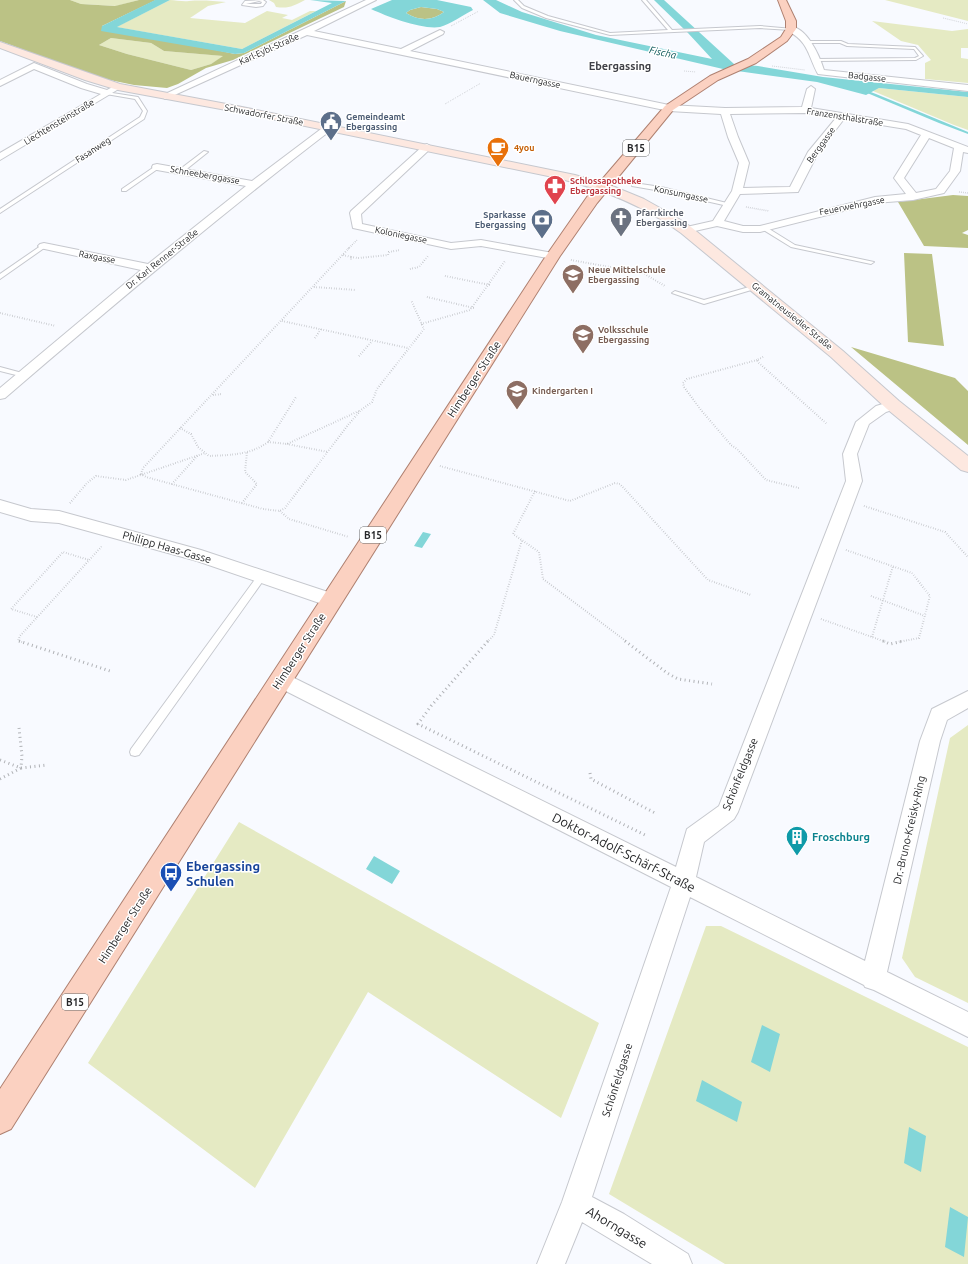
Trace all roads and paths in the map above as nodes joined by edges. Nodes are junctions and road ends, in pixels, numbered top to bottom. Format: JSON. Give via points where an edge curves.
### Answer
{"nodes":[{"id":1,"x":372,"y":0,"type":"edge"},
{"id":2,"x":516,"y":0,"type":"edge"},
{"id":3,"x":644,"y":0,"type":"edge"},
{"id":4,"x":782,"y":0,"type":"edge"},
{"id":5,"x":479,"y":11,"type":"dead end"},
{"id":6,"x":943,"y":18,"type":"dead end"},
{"id":7,"x":968,"y":24,"type":"edge"},
{"id":8,"x":791,"y":29,"type":"junction"},
{"id":9,"x":670,"y":31,"type":"junction"},
{"id":10,"x":306,"y":32,"type":"junction"},
{"id":11,"x":440,"y":32,"type":"joint"},
{"id":12,"x":808,"y":42,"type":"junction"},
{"id":13,"x":0,"y":45,"type":"edge"},
{"id":14,"x":402,"y":52,"type":"junction"},
{"id":15,"x":817,"y":60,"type":"junction"},
{"id":16,"x":751,"y":61,"type":"junction"},
{"id":17,"x":821,"y":72,"type":"junction"},
{"id":18,"x":0,"y":83,"type":"edge"},
{"id":19,"x":482,"y":83,"type":"dead end"},
{"id":20,"x":118,"y":87,"type":"junction"},
{"id":21,"x":968,"y":88,"type":"edge"},
{"id":22,"x":812,"y":89,"type":"dead end"},
{"id":23,"x":108,"y":93,"type":"junction"},
{"id":24,"x":165,"y":96,"type":"junction"},
{"id":25,"x":445,"y":104,"type":"dead end"},
{"id":26,"x":669,"y":108,"type":"junction"},
{"id":27,"x":806,"y":110,"type":"junction"},
{"id":28,"x":724,"y":111,"type":"junction"},
{"id":29,"x":843,"y":115,"type":"junction"},
{"id":30,"x":328,"y":128,"type":"junction"},
{"id":31,"x":927,"y":134,"type":"junction"},
{"id":32,"x":427,"y":147,"type":"junction"},
{"id":33,"x":963,"y":148,"type":"edge"},
{"id":34,"x":206,"y":152,"type":"dead end"},
{"id":35,"x":0,"y":158,"type":"edge"},
{"id":36,"x":156,"y":167,"type":"joint"},
{"id":37,"x":181,"y":171,"type":"junction"},
{"id":38,"x":254,"y":184,"type":"junction"},
{"id":39,"x":634,"y":185,"type":"dead end"},
{"id":40,"x":602,"y":187,"type":"junction"},
{"id":41,"x":124,"y":190,"type":"dead end"},
{"id":42,"x":737,"y":191,"type":"junction"},
{"id":43,"x":913,"y":197,"type":"junction"},
{"id":44,"x":728,"y":204,"type":"junction"},
{"id":45,"x":0,"y":211,"type":"edge"},
{"id":46,"x":795,"y":219,"type":"junction"},
{"id":47,"x":717,"y":223,"type":"junction"},
{"id":48,"x":368,"y":228,"type":"junction"},
{"id":49,"x":764,"y":228,"type":"junction"},
{"id":50,"x":686,"y":230,"type":"junction"},
{"id":51,"x":440,"y":243,"type":"junction"},
{"id":52,"x":44,"y":246,"type":"joint"},
{"id":53,"x":514,"y":249,"type":"junction"},
{"id":54,"x":404,"y":250,"type":"dead end"},
{"id":55,"x":343,"y":255,"type":"junction"},
{"id":56,"x":553,"y":256,"type":"junction"},
{"id":57,"x":351,"y":257,"type":"junction"},
{"id":58,"x":352,"y":261,"type":"dead end"},
{"id":59,"x":871,"y":262,"type":"dead end"},
{"id":60,"x":150,"y":268,"type":"junction"},
{"id":61,"x":410,"y":269,"type":"dead end"},
{"id":62,"x":445,"y":276,"type":"dead end"},
{"id":63,"x":0,"y":277,"type":"edge"},
{"id":64,"x":487,"y":285,"type":"junction"},
{"id":65,"x":490,"y":285,"type":"dead end"},
{"id":66,"x":314,"y":287,"type":"junction"},
{"id":67,"x":756,"y":287,"type":"junction"},
{"id":68,"x":356,"y":290,"type":"dead end"},
{"id":69,"x":675,"y":293,"type":"joint"},
{"id":70,"x":428,"y":297,"type":"dead end"},
{"id":71,"x":412,"y":300,"type":"dead end"},
{"id":72,"x":471,"y":307,"type":"junction"},
{"id":73,"x":474,"y":308,"type":"dead end"},
{"id":74,"x":0,"y":313,"type":"edge"},
{"id":75,"x":282,"y":321,"type":"junction"},
{"id":76,"x":421,"y":324,"type":"junction"},
{"id":77,"x":321,"y":329,"type":"junction"},
{"id":78,"x":76,"y":331,"type":"junction"},
{"id":79,"x":316,"y":338,"type":"dead end"},
{"id":80,"x":372,"y":341,"type":"junction"},
{"id":81,"x":408,"y":348,"type":"junction"},
{"id":82,"x":359,"y":356,"type":"dead end"},
{"id":83,"x":763,"y":357,"type":"dead end"},
{"id":84,"x":757,"y":360,"type":"junction"},
{"id":85,"x":0,"y":369,"type":"edge"},
{"id":86,"x":24,"y":375,"type":"junction"},
{"id":87,"x":222,"y":394,"type":"dead end"},
{"id":88,"x":0,"y":395,"type":"edge"},
{"id":89,"x":213,"y":395,"type":"junction"},
{"id":90,"x":296,"y":397,"type":"dead end"},
{"id":91,"x":893,"y":404,"type":"junction"},
{"id":92,"x":361,"y":410,"type":"junction"},
{"id":93,"x":827,"y":424,"type":"dead end"},
{"id":94,"x":180,"y":428,"type":"junction"},
{"id":95,"x":268,"y":442,"type":"junction"},
{"id":96,"x":286,"y":444,"type":"junction"},
{"id":97,"x":248,"y":452,"type":"junction"},
{"id":98,"x":328,"y":452,"type":"junction"},
{"id":99,"x":205,"y":453,"type":"junction"},
{"id":100,"x":198,"y":455,"type":"junction"},
{"id":101,"x":421,"y":461,"type":"junction"},
{"id":102,"x":968,"y":466,"type":"edge"},
{"id":103,"x":141,"y":474,"type":"junction"},
{"id":104,"x":172,"y":484,"type":"junction"},
{"id":105,"x":799,"y":488,"type":"dead end"},
{"id":106,"x":535,"y":491,"type":"junction"},
{"id":107,"x":847,"y":501,"type":"junction"},
{"id":108,"x":242,"y":503,"type":"junction"},
{"id":109,"x":0,"y":506,"type":"edge"},
{"id":110,"x":280,"y":510,"type":"junction"},
{"id":111,"x":59,"y":517,"type":"junction"},
{"id":112,"x":114,"y":532,"type":"junction"},
{"id":113,"x":350,"y":537,"type":"dead end"},
{"id":114,"x":522,"y":540,"type":"junction"},
{"id":115,"x":830,"y":545,"type":"junction"},
{"id":116,"x":968,"y":557,"type":"edge"},
{"id":117,"x":89,"y":560,"type":"junction"},
{"id":118,"x":893,"y":566,"type":"junction"},
{"id":119,"x":262,"y":576,"type":"junction"},
{"id":120,"x":751,"y":595,"type":"dead end"},
{"id":121,"x":871,"y":596,"type":"dead end"},
{"id":122,"x":331,"y":600,"type":"junction"},
{"id":123,"x":883,"y":601,"type":"junction"},
{"id":124,"x":803,"y":614,"type":"junction"},
{"id":125,"x":925,"y":616,"type":"junction"},
{"id":126,"x":37,"y":617,"type":"junction"},
{"id":127,"x":872,"y":637,"type":"junction"},
{"id":128,"x":113,"y":672,"type":"dead end"},
{"id":129,"x":280,"y":680,"type":"junction"},
{"id":130,"x":712,"y":684,"type":"dead end"},
{"id":131,"x":968,"y":699,"type":"edge"},
{"id":132,"x":19,"y":728,"type":"dead end"},
{"id":133,"x":135,"y":752,"type":"dead end"},
{"id":134,"x":0,"y":760,"type":"edge"},
{"id":135,"x":47,"y":765,"type":"dead end"},
{"id":136,"x":21,"y":768,"type":"junction"},
{"id":137,"x":590,"y":773,"type":"dead end"},
{"id":138,"x":0,"y":779,"type":"edge"},
{"id":139,"x":655,"y":813,"type":"dead end"},
{"id":140,"x":645,"y":835,"type":"dead end"},
{"id":141,"x":684,"y":882,"type":"junction"},
{"id":142,"x":873,"y":979,"type":"junction"},
{"id":143,"x":968,"y":1026,"type":"edge"},
{"id":144,"x":2,"y":1113,"type":"edge"},
{"id":145,"x":576,"y":1203,"type":"junction"},
{"id":146,"x":551,"y":1264,"type":"edge"},
{"id":147,"x":678,"y":1264,"type":"edge"}],
"edges":[{"from":1,"to":10,"type":"street","name":"Karl-Eybl-Straße"},
{"from":2,"to":9,"type":"lane","via":[[523,7],[547,17],[610,34]]},
{"from":3,"to":9,"type":"lane"},
{"from":4,"to":8,"type":"main road","via":[[792,21]]},
{"from":5,"to":11,"type":"path"},
{"from":6,"to":7,"type":"path"},
{"from":8,"to":9,"type":"lane"},
{"from":8,"to":12,"type":"street","via":[[799,32]]},
{"from":8,"to":16,"type":"main road","number":"B15","via":[[784,39]]},
{"from":10,"to":14,"type":"street","name":"Bauerngasse"},
{"from":10,"to":24,"type":"street","name":"Karl-Eybl-Straße"},
{"from":11,"to":14,"type":"street"},
{"from":12,"to":15,"type":"street"},
{"from":12,"to":15,"type":"lane","via":[[915,48],[921,56],[916,60]]},
{"from":13,"to":20,"type":"main road","name":"Schwadorfer Straße"},
{"from":14,"to":26,"type":"street","name":"Bauerngasse"},
{"from":15,"to":17,"type":"street"},
{"from":16,"to":17,"type":"path","via":[[769,66]]},
{"from":16,"to":26,"type":"main road","number":"B15","via":[[726,72]]},
{"from":17,"to":21,"type":"street","name":"Badgasse"},
{"from":18,"to":23,"type":"street","via":[[34,66]]},
{"from":19,"to":25,"type":"path"},
{"from":20,"to":23,"type":"street","name":"Liechtensteinstraße"},
{"from":20,"to":24,"type":"main road","name":"Schwadorfer Straße"},
{"from":22,"to":27,"type":"street"},
{"from":23,"to":35,"type":"street","name":"Liechtensteinstraße"},
{"from":23,"to":45,"type":"lane","name":"Fasanweg","via":[[136,98],[145,111],[142,118]]},
{"from":24,"to":30,"type":"main road","name":"Schwadorfer Straße"},
{"from":26,"to":28,"type":"street","name":"Franzensthalstraße"},
{"from":26,"to":40,"type":"main road","number":"B15"},
{"from":27,"to":28,"type":"street","name":"Franzensthalstraße"},
{"from":27,"to":29,"type":"street","name":"Franzensthalstraße"},
{"from":28,"to":42,"type":"street","via":[[744,163]]},
{"from":29,"to":31,"type":"street","name":"Franzensthalstraße"},
{"from":29,"to":42,"type":"street","name":"Berggasse","via":[[813,152],[794,190]]},
{"from":30,"to":32,"type":"main road","name":"Schwadorfer Straße"},
{"from":30,"to":38,"type":"street","name":"Dr. Karl Renner-Straße"},
{"from":31,"to":33,"type":"street","name":"Franzensthalstraße"},
{"from":31,"to":43,"type":"street","via":[[899,178]]},
{"from":32,"to":40,"type":"main road","name":"Schwadorfer Straße","via":[[553,173]]},
{"from":32,"to":48,"type":"street","name":"Koloniegasse","via":[[355,213],[357,226]]},
{"from":33,"to":43,"type":"street","name":"Feuerwehrgasse","via":[[955,171],[940,191]]},
{"from":34,"to":37,"type":"lane"},
{"from":36,"to":37,"type":"street","name":"Schneeberggasse"},
{"from":36,"to":41,"type":"lane"},
{"from":37,"to":38,"type":"street","name":"Schneeberggasse"},
{"from":38,"to":60,"type":"street","name":"Dr. Karl Renner-Straße"},
{"from":39,"to":44,"type":"lane","name":"Konsumgasse"},
{"from":40,"to":50,"type":"main road","name":"Gramatneusiedler Straße","via":[[657,211]]},
{"from":40,"to":56,"type":"main road","name":"Himberger Straße","number":"B15"},
{"from":42,"to":44,"type":"street"},
{"from":43,"to":46,"type":"street","name":"Feuerwehrgasse","via":[[875,200]]},
{"from":44,"to":46,"type":"path","via":[[792,216]]},
{"from":44,"to":47,"type":"street"},
{"from":46,"to":49,"type":"street","name":"Feuerwehrgasse"},
{"from":47,"to":49,"type":"street","name":"Feuerwehrgasse","via":[[747,229]]},
{"from":47,"to":50,"type":"street"},
{"from":48,"to":51,"type":"street","name":"Koloniegasse"},
{"from":48,"to":55,"type":"path"},
{"from":49,"to":59,"type":"lane","via":[[794,246]]},
{"from":50,"to":67,"type":"main road","name":"Gramatneusiedler Straße"},
{"from":51,"to":53,"type":"street","name":"Koloniegasse","via":[[451,246],[480,243]]},
{"from":51,"to":61,"type":"path","via":[[419,267]]},
{"from":52,"to":60,"type":"street","name":"Raxgasse"},
{"from":52,"to":63,"type":"lane"},
{"from":53,"to":56,"type":"street","name":"Koloniegasse"},
{"from":53,"to":64,"type":"path"},
{"from":54,"to":57,"type":"path","via":[[389,252],[388,255]]},
{"from":55,"to":57,"type":"path"},
{"from":55,"to":66,"type":"path"},
{"from":56,"to":69,"type":"path","via":[[643,273]]},
{"from":56,"to":101,"type":"main road","name":"Himberger Straße","number":"B15"},
{"from":57,"to":58,"type":"path"},
{"from":60,"to":78,"type":"street","name":"Dr. Karl Renner-Straße"},
{"from":62,"to":64,"type":"path"},
{"from":64,"to":65,"type":"path"},
{"from":64,"to":72,"type":"path"},
{"from":66,"to":68,"type":"path"},
{"from":66,"to":75,"type":"path"},
{"from":67,"to":69,"type":"lane","via":[[704,302]]},
{"from":67,"to":91,"type":"main road","name":"Gramatneusiedler Straße"},
{"from":70,"to":72,"type":"path"},
{"from":71,"to":76,"type":"path","via":[[412,307]]},
{"from":72,"to":73,"type":"path"},
{"from":72,"to":76,"type":"path","via":[[470,310]]},
{"from":74,"to":78,"type":"path"},
{"from":75,"to":77,"type":"path"},
{"from":75,"to":89,"type":"path"},
{"from":76,"to":81,"type":"path","via":[[424,329]]},
{"from":77,"to":79,"type":"path"},
{"from":77,"to":80,"type":"path"},
{"from":78,"to":86,"type":"street","name":"Dr. Karl Renner-Straße"},
{"from":80,"to":81,"type":"path"},
{"from":80,"to":82,"type":"path"},
{"from":81,"to":92,"type":"path","via":[[377,389],[372,402]]},
{"from":83,"to":84,"type":"path"},
{"from":84,"to":93,"type":"path"},
{"from":84,"to":105,"type":"path","via":[[687,379],[683,383],[684,388],[732,445],[766,480]]},
{"from":85,"to":86,"type":"lane"},
{"from":86,"to":88,"type":"street","name":"Dr. Karl Renner-Straße"},
{"from":87,"to":89,"type":"path"},
{"from":89,"to":94,"type":"path"},
{"from":90,"to":95,"type":"path"},
{"from":91,"to":102,"type":"main road","name":"Gramatneusiedler Straße"},
{"from":91,"to":107,"type":"street","name":"Schönfeldgasse","via":[[863,422],[850,454],[854,481]]},
{"from":92,"to":96,"type":"path"},
{"from":92,"to":98,"type":"path"},
{"from":94,"to":99,"type":"path","via":[[194,436],[197,446]]},
{"from":94,"to":103,"type":"path","via":[[143,468]]},
{"from":95,"to":96,"type":"path"},
{"from":95,"to":97,"type":"path"},
{"from":96,"to":98,"type":"path"},
{"from":97,"to":99,"type":"path","via":[[209,456]]},
{"from":97,"to":108,"type":"path","via":[[245,472],[256,484]]},
{"from":98,"to":110,"type":"path","via":[[285,508]]},
{"from":99,"to":100,"type":"path"},
{"from":100,"to":103,"type":"path"},
{"from":100,"to":104,"type":"path"},
{"from":101,"to":106,"type":"path"},
{"from":101,"to":122,"type":"main road","name":"Himberger Straße","number":"B15"},
{"from":103,"to":104,"type":"path"},
{"from":103,"to":111,"type":"path","via":[[126,480],[96,476]]},
{"from":104,"to":108,"type":"path"},
{"from":106,"to":114,"type":"path","via":[[513,534]]},
{"from":106,"to":120,"type":"path","via":[[570,500],[615,483],[620,484],[708,580]]},
{"from":107,"to":115,"type":"street","name":"Schönfeldgasse"},
{"from":107,"to":116,"type":"path","via":[[945,532]]},
{"from":108,"to":110,"type":"path","via":[[263,509]]},
{"from":109,"to":111,"type":"street","name":"Philipp Haas-Gasse","via":[[31,515]]},
{"from":110,"to":113,"type":"path","via":[[289,519]]},
{"from":111,"to":112,"type":"street","name":"Philipp Haas-Gasse"},
{"from":112,"to":117,"type":"path"},
{"from":112,"to":119,"type":"street","name":"Philipp Haas-Gasse"},
{"from":114,"to":130,"type":"path","via":[[539,552],[543,579],[667,673],[678,679]]},
{"from":114,"to":140,"type":"path","via":[[494,635],[430,706],[418,724]]},
{"from":115,"to":118,"type":"path"},
{"from":115,"to":124,"type":"street","name":"Schönfeldgasse"},
{"from":117,"to":126,"type":"path"},
{"from":117,"to":126,"type":"path","via":[[64,552],[11,609]]},
{"from":118,"to":123,"type":"path"},
{"from":118,"to":125,"type":"path","via":[[912,573],[930,596]]},
{"from":119,"to":122,"type":"street","name":"Philipp Haas-Gasse"},
{"from":119,"to":133,"type":"lane"},
{"from":121,"to":123,"type":"path"},
{"from":122,"to":129,"type":"main road","name":"Himberger Straße","number":"B15"},
{"from":123,"to":125,"type":"path"},
{"from":123,"to":127,"type":"path"},
{"from":124,"to":127,"type":"path"},
{"from":124,"to":141,"type":"street","name":"Schönfeldgasse","via":[[727,812],[695,836]]},
{"from":125,"to":127,"type":"path","via":[[919,638],[890,644]]},
{"from":126,"to":128,"type":"path","via":[[18,641]]},
{"from":129,"to":141,"type":"street","name":"Doktor-Adolf-Schärf-Straße"},
{"from":129,"to":144,"type":"main road","name":"Himberger Straße","number":"B15"},
{"from":131,"to":142,"type":"street","name":"Dr.-Bruno-Kreisky-Ring","via":[[939,715],[930,740]]},
{"from":132,"to":136,"type":"path"},
{"from":134,"to":136,"type":"path"},
{"from":135,"to":136,"type":"path"},
{"from":136,"to":138,"type":"path"},
{"from":137,"to":139,"type":"path","via":[[591,779]]},
{"from":141,"to":142,"type":"street","name":"Doktor-Adolf-Schärf-Straße"},
{"from":141,"to":145,"type":"street","name":"Schönfeldgasse"},
{"from":142,"to":143,"type":"street","name":"Doktor-Adolf-Schärf-Straße"},
{"from":145,"to":146,"type":"street","name":"Schönfeldgasse"},
{"from":145,"to":147,"type":"street","name":"Ahorngasse"}]}
